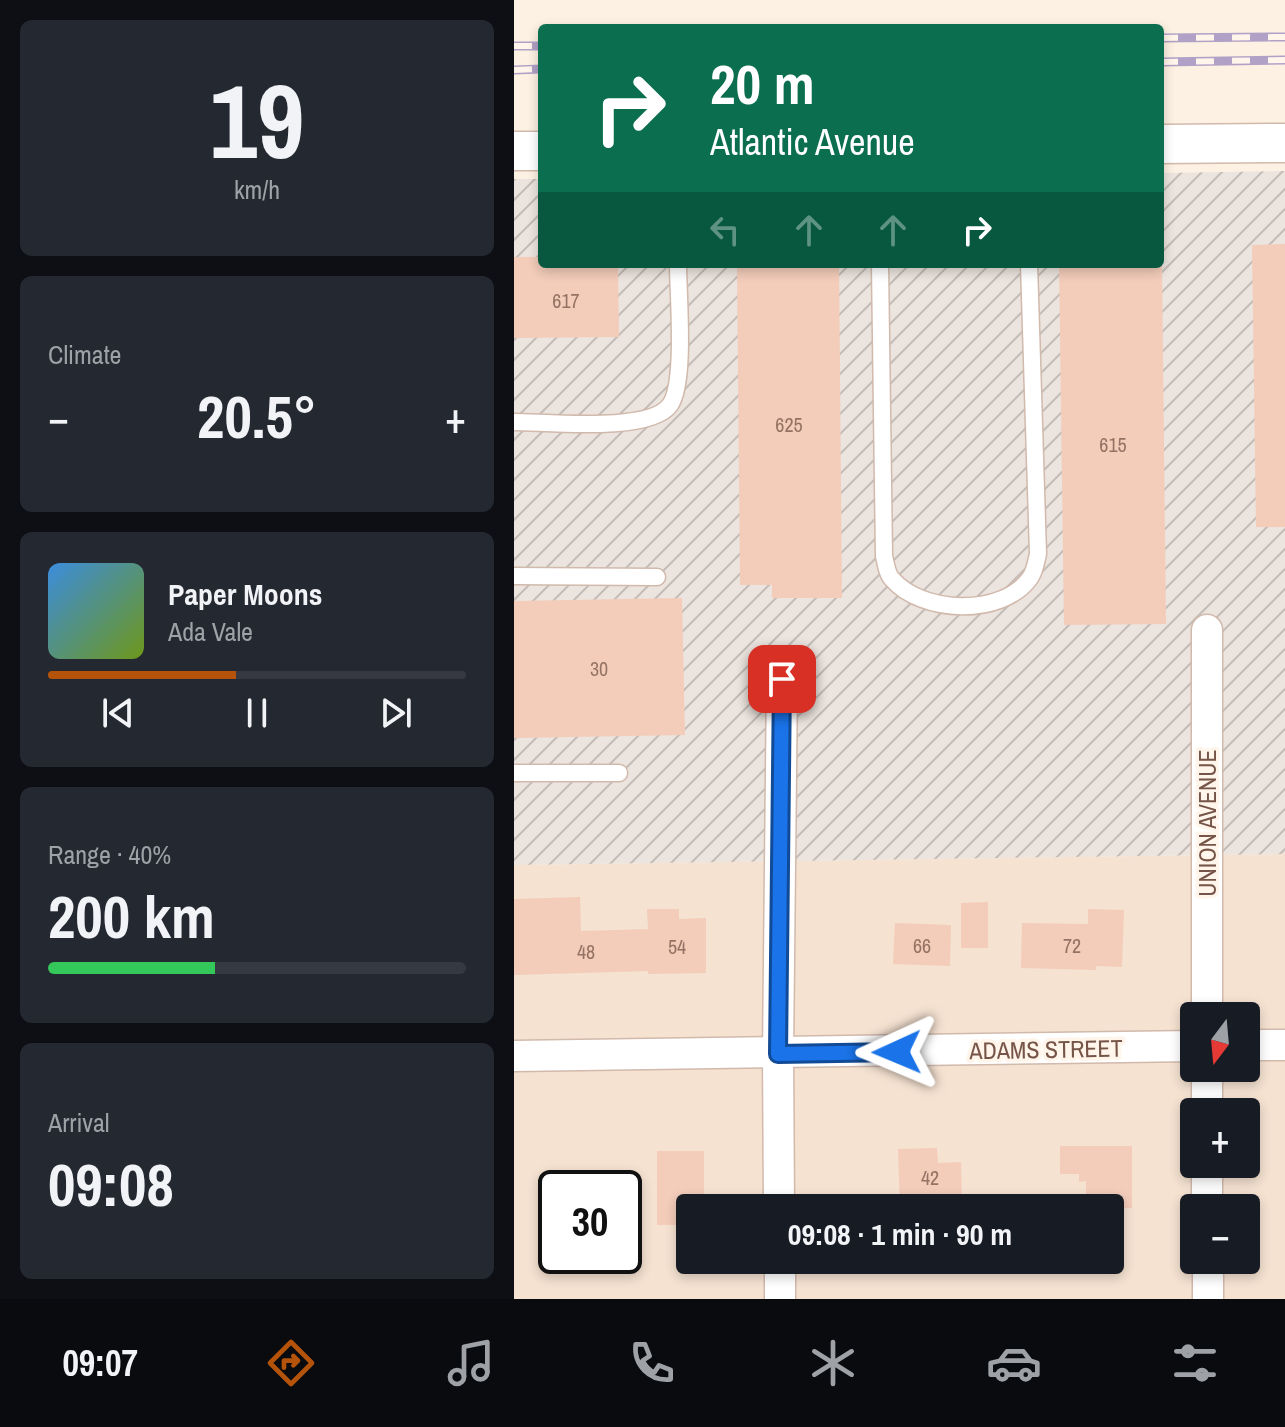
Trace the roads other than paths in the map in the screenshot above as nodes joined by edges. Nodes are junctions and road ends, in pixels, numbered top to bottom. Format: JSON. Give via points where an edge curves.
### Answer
{"nodes":[{"id":1,"x":1285,"y":143,"type":"edge"},
{"id":2,"x":1164,"y":144,"type":"edge"},
{"id":3,"x":514,"y":151,"type":"edge"},
{"id":4,"x":538,"y":151,"type":"edge"},
{"id":5,"x":678,"y":268,"type":"edge"},
{"id":6,"x":880,"y":268,"type":"edge"},
{"id":7,"x":1029,"y":268,"type":"edge"},
{"id":8,"x":514,"y":422,"type":"edge"},
{"id":9,"x":514,"y":576,"type":"edge"},
{"id":10,"x":657,"y":577,"type":"dead end"},
{"id":11,"x":1207,"y":630,"type":"dead end"},
{"id":12,"x":782,"y":679,"type":"dead end"},
{"id":13,"x":514,"y":773,"type":"edge"},
{"id":14,"x":619,"y":773,"type":"dead end"},
{"id":15,"x":1207,"y":1002,"type":"edge"},
{"id":16,"x":1260,"y":1045,"type":"edge"},
{"id":17,"x":1285,"y":1045,"type":"edge"},
{"id":18,"x":1180,"y":1046,"type":"edge"},
{"id":19,"x":778,"y":1054,"type":"junction"},
{"id":20,"x":514,"y":1056,"type":"edge"},
{"id":21,"x":779,"y":1194,"type":"edge"},
{"id":22,"x":780,"y":1274,"type":"edge"},
{"id":23,"x":1208,"y":1274,"type":"edge"},
{"id":24,"x":780,"y":1299,"type":"edge"},
{"id":25,"x":1208,"y":1299,"type":"edge"}],
"edges":[{"from":1,"to":2,"type":"street"},
{"from":3,"to":4,"type":"street"},
{"from":5,"to":8,"type":"lane","via":[[679,367],[670,405],[657,417],[636,422]]},
{"from":6,"to":7,"type":"lane","via":[[884,556],[889,577],[930,602],[976,605],[1021,588],[1032,575],[1038,554]]},
{"from":9,"to":10,"type":"lane"},
{"from":11,"to":15,"type":"street","name":"UNION AVENUE"},
{"from":12,"to":19,"type":"street"},
{"from":13,"to":14,"type":"lane"},
{"from":16,"to":17,"type":"street"},
{"from":18,"to":19,"type":"street","name":"ADAMS STREET"},
{"from":19,"to":20,"type":"street","name":"ADAMS STREET"},
{"from":19,"to":21,"type":"street"},
{"from":22,"to":24,"type":"street"},
{"from":23,"to":25,"type":"street"}]}
